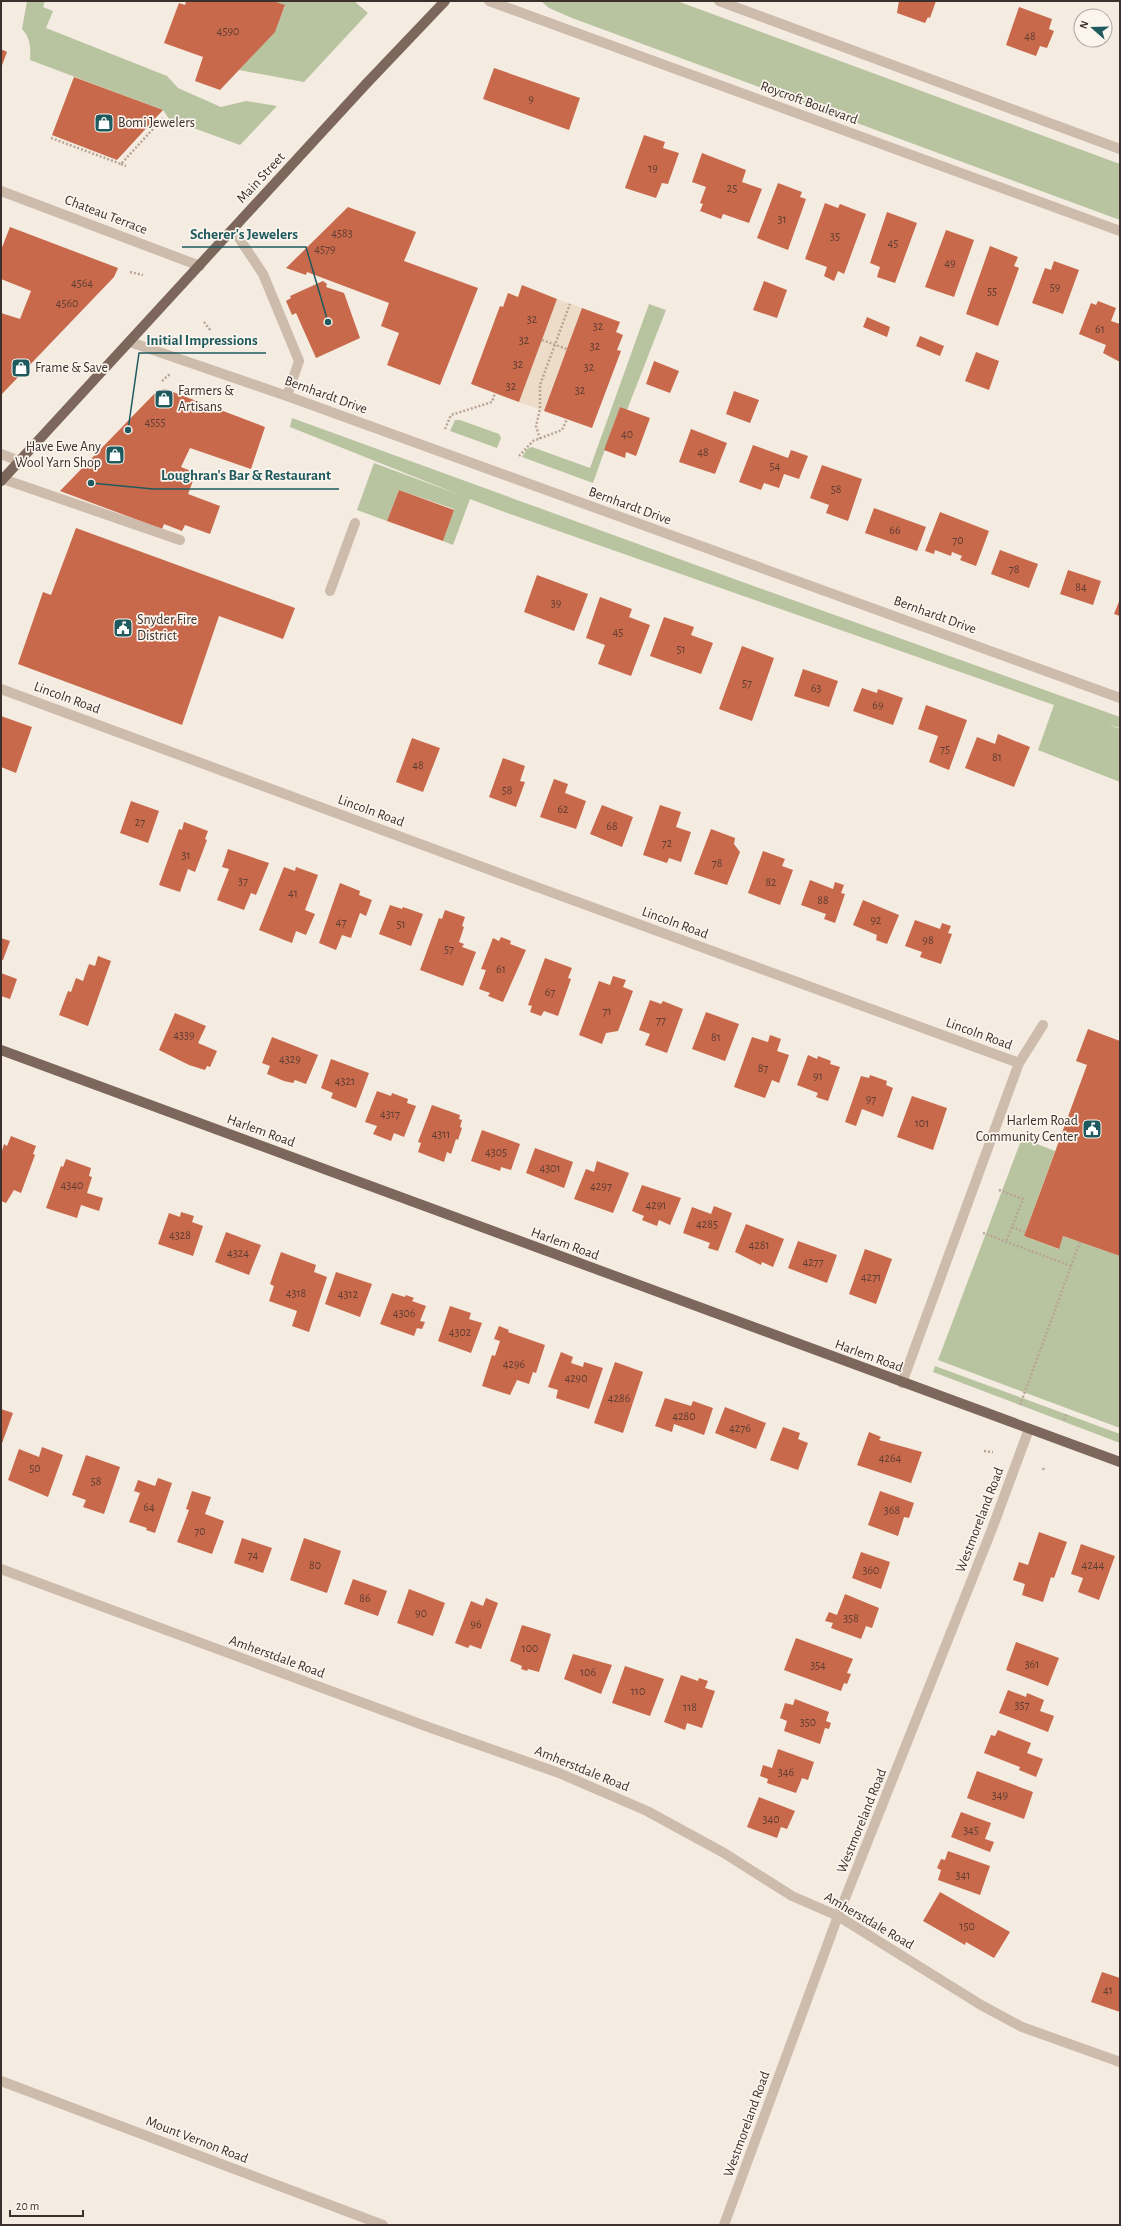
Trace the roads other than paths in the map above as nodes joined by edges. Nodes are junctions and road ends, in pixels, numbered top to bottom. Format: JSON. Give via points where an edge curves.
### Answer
{"nodes":[{"id":1,"x":445,"y":1,"type":"edge"},
{"id":2,"x":489,"y":1,"type":"edge"},
{"id":3,"x":719,"y":1,"type":"edge"},
{"id":4,"x":1120,"y":149,"type":"edge"},
{"id":5,"x":1,"y":191,"type":"edge"},
{"id":6,"x":233,"y":230,"type":"junction"},
{"id":7,"x":1120,"y":231,"type":"edge"},
{"id":8,"x":200,"y":266,"type":"junction"},
{"id":9,"x":130,"y":342,"type":"junction"},
{"id":10,"x":287,"y":396,"type":"junction"},
{"id":11,"x":1,"y":454,"type":"edge"},
{"id":12,"x":19,"y":461,"type":"junction"},
{"id":13,"x":2,"y":480,"type":"edge"},
{"id":14,"x":355,"y":522,"type":"dead end"},
{"id":15,"x":180,"y":540,"type":"dead end"},
{"id":16,"x":330,"y":591,"type":"dead end"},
{"id":17,"x":1,"y":689,"type":"edge"},
{"id":18,"x":1120,"y":698,"type":"edge"},
{"id":19,"x":1043,"y":1025,"type":"dead end"},
{"id":20,"x":1,"y":1050,"type":"edge"},
{"id":21,"x":1019,"y":1063,"type":"junction"},
{"id":22,"x":902,"y":1383,"type":"junction"},
{"id":23,"x":1029,"y":1429,"type":"junction"},
{"id":24,"x":1120,"y":1462,"type":"edge"},
{"id":25,"x":1,"y":1569,"type":"edge"},
{"id":26,"x":838,"y":1916,"type":"junction"},
{"id":27,"x":1120,"y":2062,"type":"edge"},
{"id":28,"x":1,"y":2081,"type":"edge"},
{"id":29,"x":384,"y":2225,"type":"edge"},
{"id":30,"x":724,"y":2225,"type":"edge"}],
"edges":[{"from":1,"to":6,"type":"main road","name":"Main Street"},
{"from":2,"to":7,"type":"street","name":"Roycroft Boulevard"},
{"from":3,"to":4,"type":"street"},
{"from":5,"to":8,"type":"street","name":"Chateau Terrace"},
{"from":6,"to":8,"type":"main road","name":"Main Street"},
{"from":6,"to":10,"type":"street","via":[[263,274],[299,361]]},
{"from":8,"to":9,"type":"main road","name":"Main Street"},
{"from":9,"to":10,"type":"street","name":"Bernhardt Drive"},
{"from":9,"to":12,"type":"main road","name":"Main Street"},
{"from":10,"to":18,"type":"street","name":"Bernhardt Drive"},
{"from":11,"to":12,"type":"street"},
{"from":12,"to":13,"type":"main road","name":"Main Street"},
{"from":13,"to":15,"type":"street"},
{"from":14,"to":16,"type":"street"},
{"from":17,"to":21,"type":"street","name":"Lincoln Road"},
{"from":19,"to":21,"type":"street"},
{"from":20,"to":22,"type":"main road","name":"Harlem Road"},
{"from":21,"to":22,"type":"street","name":"Lincoln Road"},
{"from":22,"to":23,"type":"main road","name":"Harlem Road"},
{"from":23,"to":24,"type":"main road","name":"Harlem Road"},
{"from":23,"to":26,"type":"street","name":"Westmoreland Road","via":[[992,1529]]},
{"from":25,"to":26,"type":"street","name":"Amherstdale Road","via":[[559,1773],[647,1811],[724,1853],[792,1896]]},
{"from":26,"to":27,"type":"street","name":"Amherstdale Road","via":[[981,2005],[1015,2023]]},
{"from":26,"to":30,"type":"street","name":"Westmoreland Road"},
{"from":28,"to":29,"type":"street","name":"Mount Vernon Road"}]}
